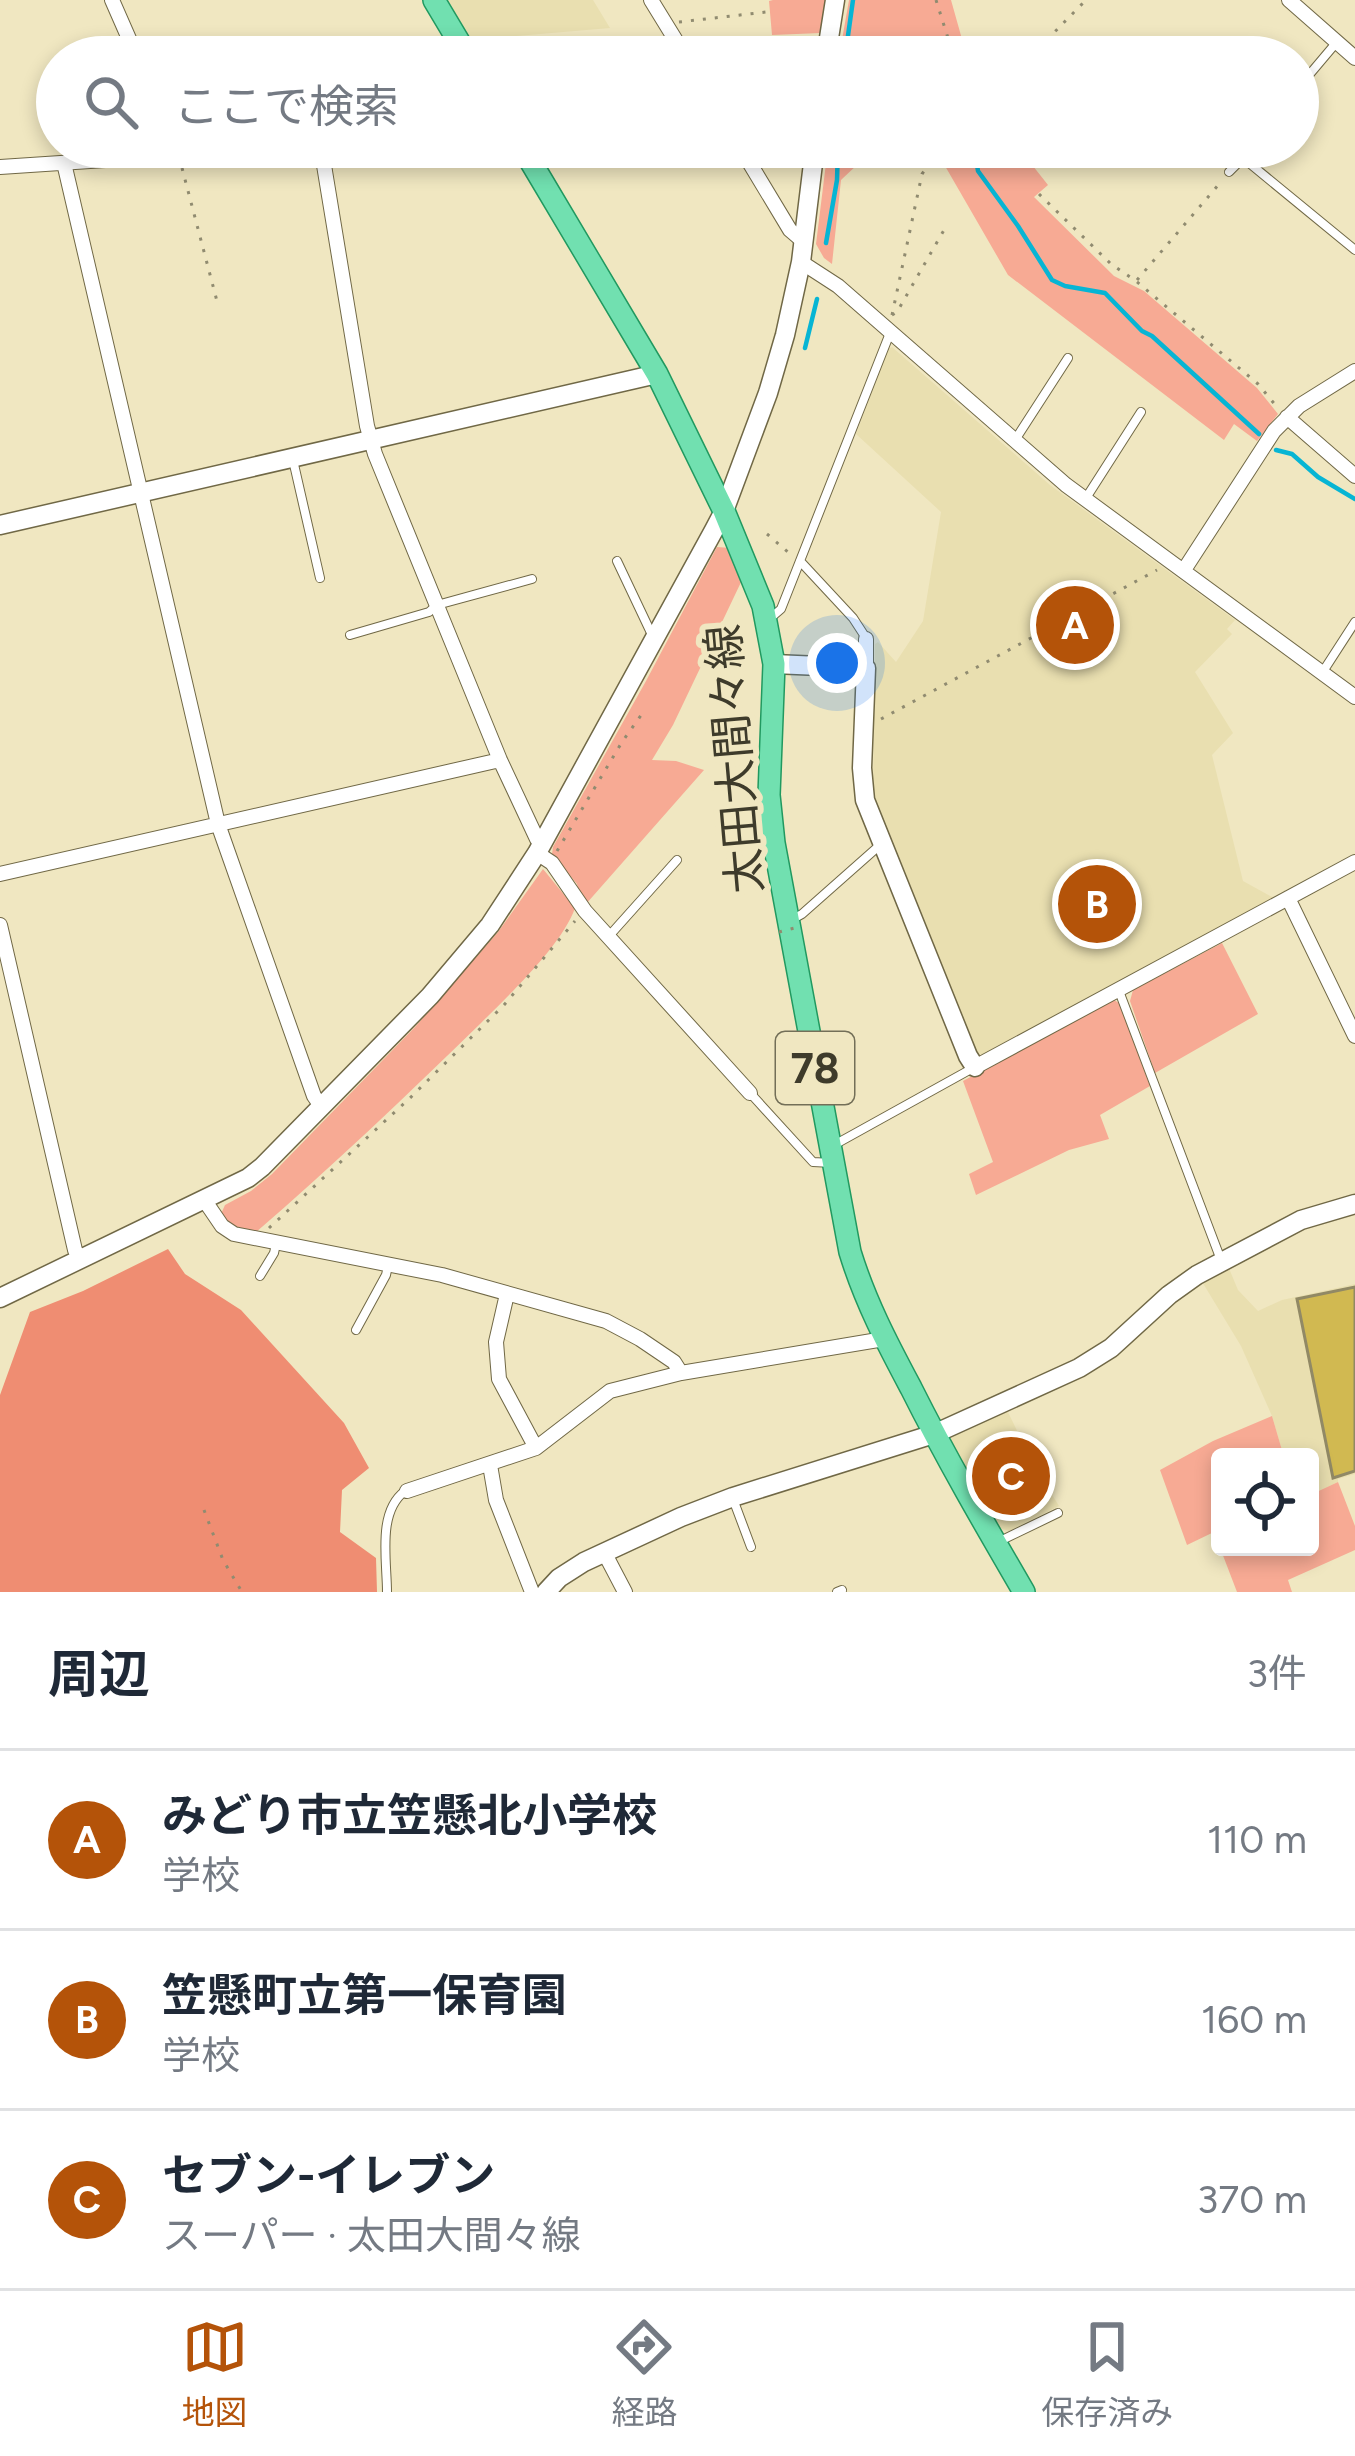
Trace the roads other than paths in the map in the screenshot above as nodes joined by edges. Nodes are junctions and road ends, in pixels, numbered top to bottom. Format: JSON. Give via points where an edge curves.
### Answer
{"nodes":[{"id":1,"x":112,"y":0,"type":"edge"},
{"id":2,"x":434,"y":0,"type":"edge"},
{"id":3,"x":651,"y":0,"type":"edge"},
{"id":4,"x":835,"y":0,"type":"edge"},
{"id":5,"x":1289,"y":0,"type":"edge"},
{"id":6,"x":128,"y":36,"type":"edge"},
{"id":7,"x":455,"y":36,"type":"edge"},
{"id":8,"x":673,"y":36,"type":"edge"},
{"id":9,"x":829,"y":36,"type":"edge"},
{"id":10,"x":1337,"y":43,"type":"junction"},
{"id":11,"x":1355,"y":58,"type":"edge"},
{"id":12,"x":1319,"y":64,"type":"edge"},
{"id":13,"x":36,"y":165,"type":"edge"},
{"id":14,"x":0,"y":167,"type":"edge"},
{"id":15,"x":65,"y":168,"type":"edge"},
{"id":16,"x":325,"y":168,"type":"edge"},
{"id":17,"x":534,"y":168,"type":"edge"},
{"id":18,"x":753,"y":168,"type":"edge"},
{"id":19,"x":813,"y":168,"type":"edge"},
{"id":20,"x":1232,"y":168,"type":"edge"},
{"id":21,"x":1263,"y":168,"type":"edge"},
{"id":22,"x":1229,"y":172,"type":"road end"},
{"id":23,"x":1355,"y":250,"type":"edge"},
{"id":24,"x":803,"y":252,"type":"junction"},
{"id":25,"x":888,"y":324,"type":"junction"},
{"id":26,"x":1068,"y":358,"type":"dead end"},
{"id":27,"x":1355,"y":370,"type":"edge"},
{"id":28,"x":656,"y":374,"type":"junction"},
{"id":29,"x":1141,"y":412,"type":"dead end"},
{"id":30,"x":1287,"y":417,"type":"junction"},
{"id":31,"x":371,"y":441,"type":"junction"},
{"id":32,"x":1014,"y":441,"type":"junction"},
{"id":33,"x":292,"y":458,"type":"junction"},
{"id":34,"x":1355,"y":476,"type":"edge"},
{"id":35,"x":140,"y":493,"type":"junction"},
{"id":36,"x":1085,"y":499,"type":"junction"},
{"id":37,"x":724,"y":511,"type":"junction"},
{"id":38,"x":0,"y":525,"type":"edge"},
{"id":39,"x":616,"y":561,"type":"dead end"},
{"id":40,"x":800,"y":561,"type":"junction"},
{"id":41,"x":1184,"y":570,"type":"junction"},
{"id":42,"x":320,"y":578,"type":"dead end"},
{"id":43,"x":532,"y":579,"type":"dead end"},
{"id":44,"x":437,"y":605,"type":"junction"},
{"id":45,"x":767,"y":622,"type":"junction"},
{"id":46,"x":1355,"y":622,"type":"edge"},
{"id":47,"x":350,"y":635,"type":"dead end"},
{"id":48,"x":653,"y":638,"type":"junction"},
{"id":49,"x":866,"y":639,"type":"joint"},
{"id":50,"x":774,"y":664,"type":"junction"},
{"id":51,"x":866,"y":668,"type":"junction"},
{"id":52,"x":1322,"y":674,"type":"junction"},
{"id":53,"x":1355,"y":698,"type":"edge"},
{"id":54,"x":500,"y":760,"type":"junction"},
{"id":55,"x":218,"y":824,"type":"junction"},
{"id":56,"x":881,"y":844,"type":"junction"},
{"id":57,"x":543,"y":849,"type":"junction"},
{"id":58,"x":676,"y":860,"type":"dead end"},
{"id":59,"x":1355,"y":862,"type":"edge"},
{"id":60,"x":0,"y":874,"type":"edge"},
{"id":61,"x":1288,"y":898,"type":"junction"},
{"id":62,"x":0,"y":925,"type":"edge"},
{"id":63,"x":789,"y":926,"type":"junction"},
{"id":64,"x":608,"y":937,"type":"junction"},
{"id":65,"x":1119,"y":991,"type":"junction"},
{"id":66,"x":1355,"y":1036,"type":"edge"},
{"id":67,"x":974,"y":1067,"type":"junction"},
{"id":68,"x":750,"y":1093,"type":"joint"},
{"id":69,"x":322,"y":1106,"type":"junction"},
{"id":70,"x":831,"y":1154,"type":"junction"},
{"id":71,"x":205,"y":1201,"type":"junction"},
{"id":72,"x":1355,"y":1204,"type":"edge"},
{"id":73,"x":270,"y":1242,"type":"junction"},
{"id":74,"x":80,"y":1260,"type":"junction"},
{"id":75,"x":1222,"y":1261,"type":"junction"},
{"id":76,"x":388,"y":1264,"type":"junction"},
{"id":77,"x":260,"y":1276,"type":"dead end"},
{"id":78,"x":507,"y":1294,"type":"junction"},
{"id":79,"x":0,"y":1298,"type":"edge"},
{"id":80,"x":356,"y":1330,"type":"dead end"},
{"id":81,"x":884,"y":1339,"type":"junction"},
{"id":82,"x":681,"y":1372,"type":"junction"},
{"id":83,"x":934,"y":1434,"type":"junction"},
{"id":84,"x":536,"y":1448,"type":"junction"},
{"id":85,"x":490,"y":1465,"type":"junction"},
{"id":86,"x":406,"y":1491,"type":"joint"},
{"id":87,"x":733,"y":1497,"type":"junction"},
{"id":88,"x":1058,"y":1513,"type":"dead end"},
{"id":89,"x":995,"y":1543,"type":"junction"},
{"id":90,"x":752,"y":1547,"type":"dead end"},
{"id":91,"x":604,"y":1552,"type":"junction"},
{"id":92,"x":387,"y":1592,"type":"edge"},
{"id":93,"x":532,"y":1592,"type":"edge"},
{"id":94,"x":546,"y":1592,"type":"edge"},
{"id":95,"x":625,"y":1592,"type":"edge"},
{"id":96,"x":1024,"y":1592,"type":"edge"}],
"edges":[{"from":1,"to":6,"type":"street"},
{"from":2,"to":7,"type":"main road"},
{"from":3,"to":8,"type":"street"},
{"from":4,"to":9,"type":"street"},
{"from":5,"to":10,"type":"street"},
{"from":10,"to":11,"type":"street"},
{"from":10,"to":12,"type":"lane"},
{"from":13,"to":14,"type":"street"},
{"from":15,"to":35,"type":"street"},
{"from":16,"to":31,"type":"street"},
{"from":17,"to":28,"type":"main road","name":"太田大間々線","number":"78"},
{"from":18,"to":24,"type":"street"},
{"from":19,"to":24,"type":"street"},
{"from":20,"to":22,"type":"lane"},
{"from":21,"to":23,"type":"lane"},
{"from":24,"to":25,"type":"street"},
{"from":24,"to":37,"type":"street","via":[[778,363]]},
{"from":25,"to":32,"type":"street"},
{"from":25,"to":40,"type":"lane"},
{"from":26,"to":32,"type":"lane"},
{"from":27,"to":30,"type":"street"},
{"from":28,"to":31,"type":"street"},
{"from":28,"to":37,"type":"main road","name":"太田大間々線","number":"78"},
{"from":29,"to":36,"type":"lane"},
{"from":30,"to":34,"type":"street"},
{"from":30,"to":41,"type":"street"},
{"from":31,"to":33,"type":"street"},
{"from":31,"to":44,"type":"street"},
{"from":32,"to":36,"type":"street"},
{"from":33,"to":35,"type":"street"},
{"from":33,"to":42,"type":"lane"},
{"from":35,"to":38,"type":"street"},
{"from":35,"to":55,"type":"street"},
{"from":36,"to":41,"type":"street"},
{"from":37,"to":45,"type":"main road","name":"太田大間々線","number":"78"},
{"from":37,"to":48,"type":"street"},
{"from":39,"to":48,"type":"lane"},
{"from":40,"to":45,"type":"lane","via":[[781,609]]},
{"from":40,"to":49,"type":"lane"},
{"from":41,"to":52,"type":"street"},
{"from":43,"to":44,"type":"lane"},
{"from":44,"to":47,"type":"lane"},
{"from":44,"to":54,"type":"street"},
{"from":45,"to":50,"type":"main road","name":"太田大間々線","number":"78"},
{"from":46,"to":52,"type":"lane"},
{"from":48,"to":57,"type":"street"},
{"from":49,"to":51,"type":"street"},
{"from":50,"to":51,"type":"street"},
{"from":50,"to":63,"type":"main road","name":"太田大間々線","number":"78","via":[[770,795]]},
{"from":51,"to":56,"type":"street","via":[[862,785]]},
{"from":52,"to":53,"type":"street"},
{"from":54,"to":55,"type":"street"},
{"from":54,"to":57,"type":"street"},
{"from":55,"to":60,"type":"street"},
{"from":55,"to":69,"type":"street"},
{"from":56,"to":63,"type":"lane"},
{"from":56,"to":67,"type":"street"},
{"from":57,"to":64,"type":"street"},
{"from":57,"to":69,"type":"street","via":[[430,996]]},
{"from":58,"to":64,"type":"lane"},
{"from":59,"to":61,"type":"street"},
{"from":61,"to":65,"type":"street"},
{"from":61,"to":66,"type":"street"},
{"from":62,"to":74,"type":"street"},
{"from":63,"to":70,"type":"main road","name":"太田大間々線","number":"78"},
{"from":64,"to":68,"type":"street"},
{"from":65,"to":67,"type":"street"},
{"from":65,"to":75,"type":"lane"},
{"from":67,"to":70,"type":"lane"},
{"from":68,"to":70,"type":"lane","via":[[813,1162]]},
{"from":69,"to":71,"type":"street","via":[[262,1167]]},
{"from":70,"to":81,"type":"main road","name":"太田大間々線","number":"78","via":[[850,1252]]},
{"from":71,"to":73,"type":"street","via":[[227,1232]]},
{"from":71,"to":74,"type":"street"},
{"from":72,"to":75,"type":"street","via":[[1301,1220]]},
{"from":73,"to":76,"type":"street"},
{"from":73,"to":77,"type":"lane","via":[[274,1253]]},
{"from":74,"to":79,"type":"street"},
{"from":75,"to":83,"type":"street","via":[[1088,1364]]},
{"from":76,"to":78,"type":"street"},
{"from":76,"to":80,"type":"lane"},
{"from":78,"to":82,"type":"street","via":[[606,1321]]},
{"from":78,"to":84,"type":"street","via":[[496,1342],[499,1379]]},
{"from":81,"to":82,"type":"street"},
{"from":81,"to":83,"type":"main road","name":"太田大間々線","number":"78"},
{"from":82,"to":84,"type":"street","via":[[616,1388]]},
{"from":83,"to":87,"type":"street"},
{"from":83,"to":89,"type":"main road","name":"太田大間々線","number":"78"},
{"from":84,"to":85,"type":"street"},
{"from":85,"to":86,"type":"street"},
{"from":85,"to":93,"type":"street"},
{"from":86,"to":92,"type":"lane","via":[[387,1514]]},
{"from":87,"to":90,"type":"lane"},
{"from":87,"to":91,"type":"street"},
{"from":88,"to":89,"type":"lane"},
{"from":89,"to":96,"type":"main road","name":"太田大間々線","number":"78"},
{"from":91,"to":94,"type":"street"},
{"from":91,"to":95,"type":"street"}]}
